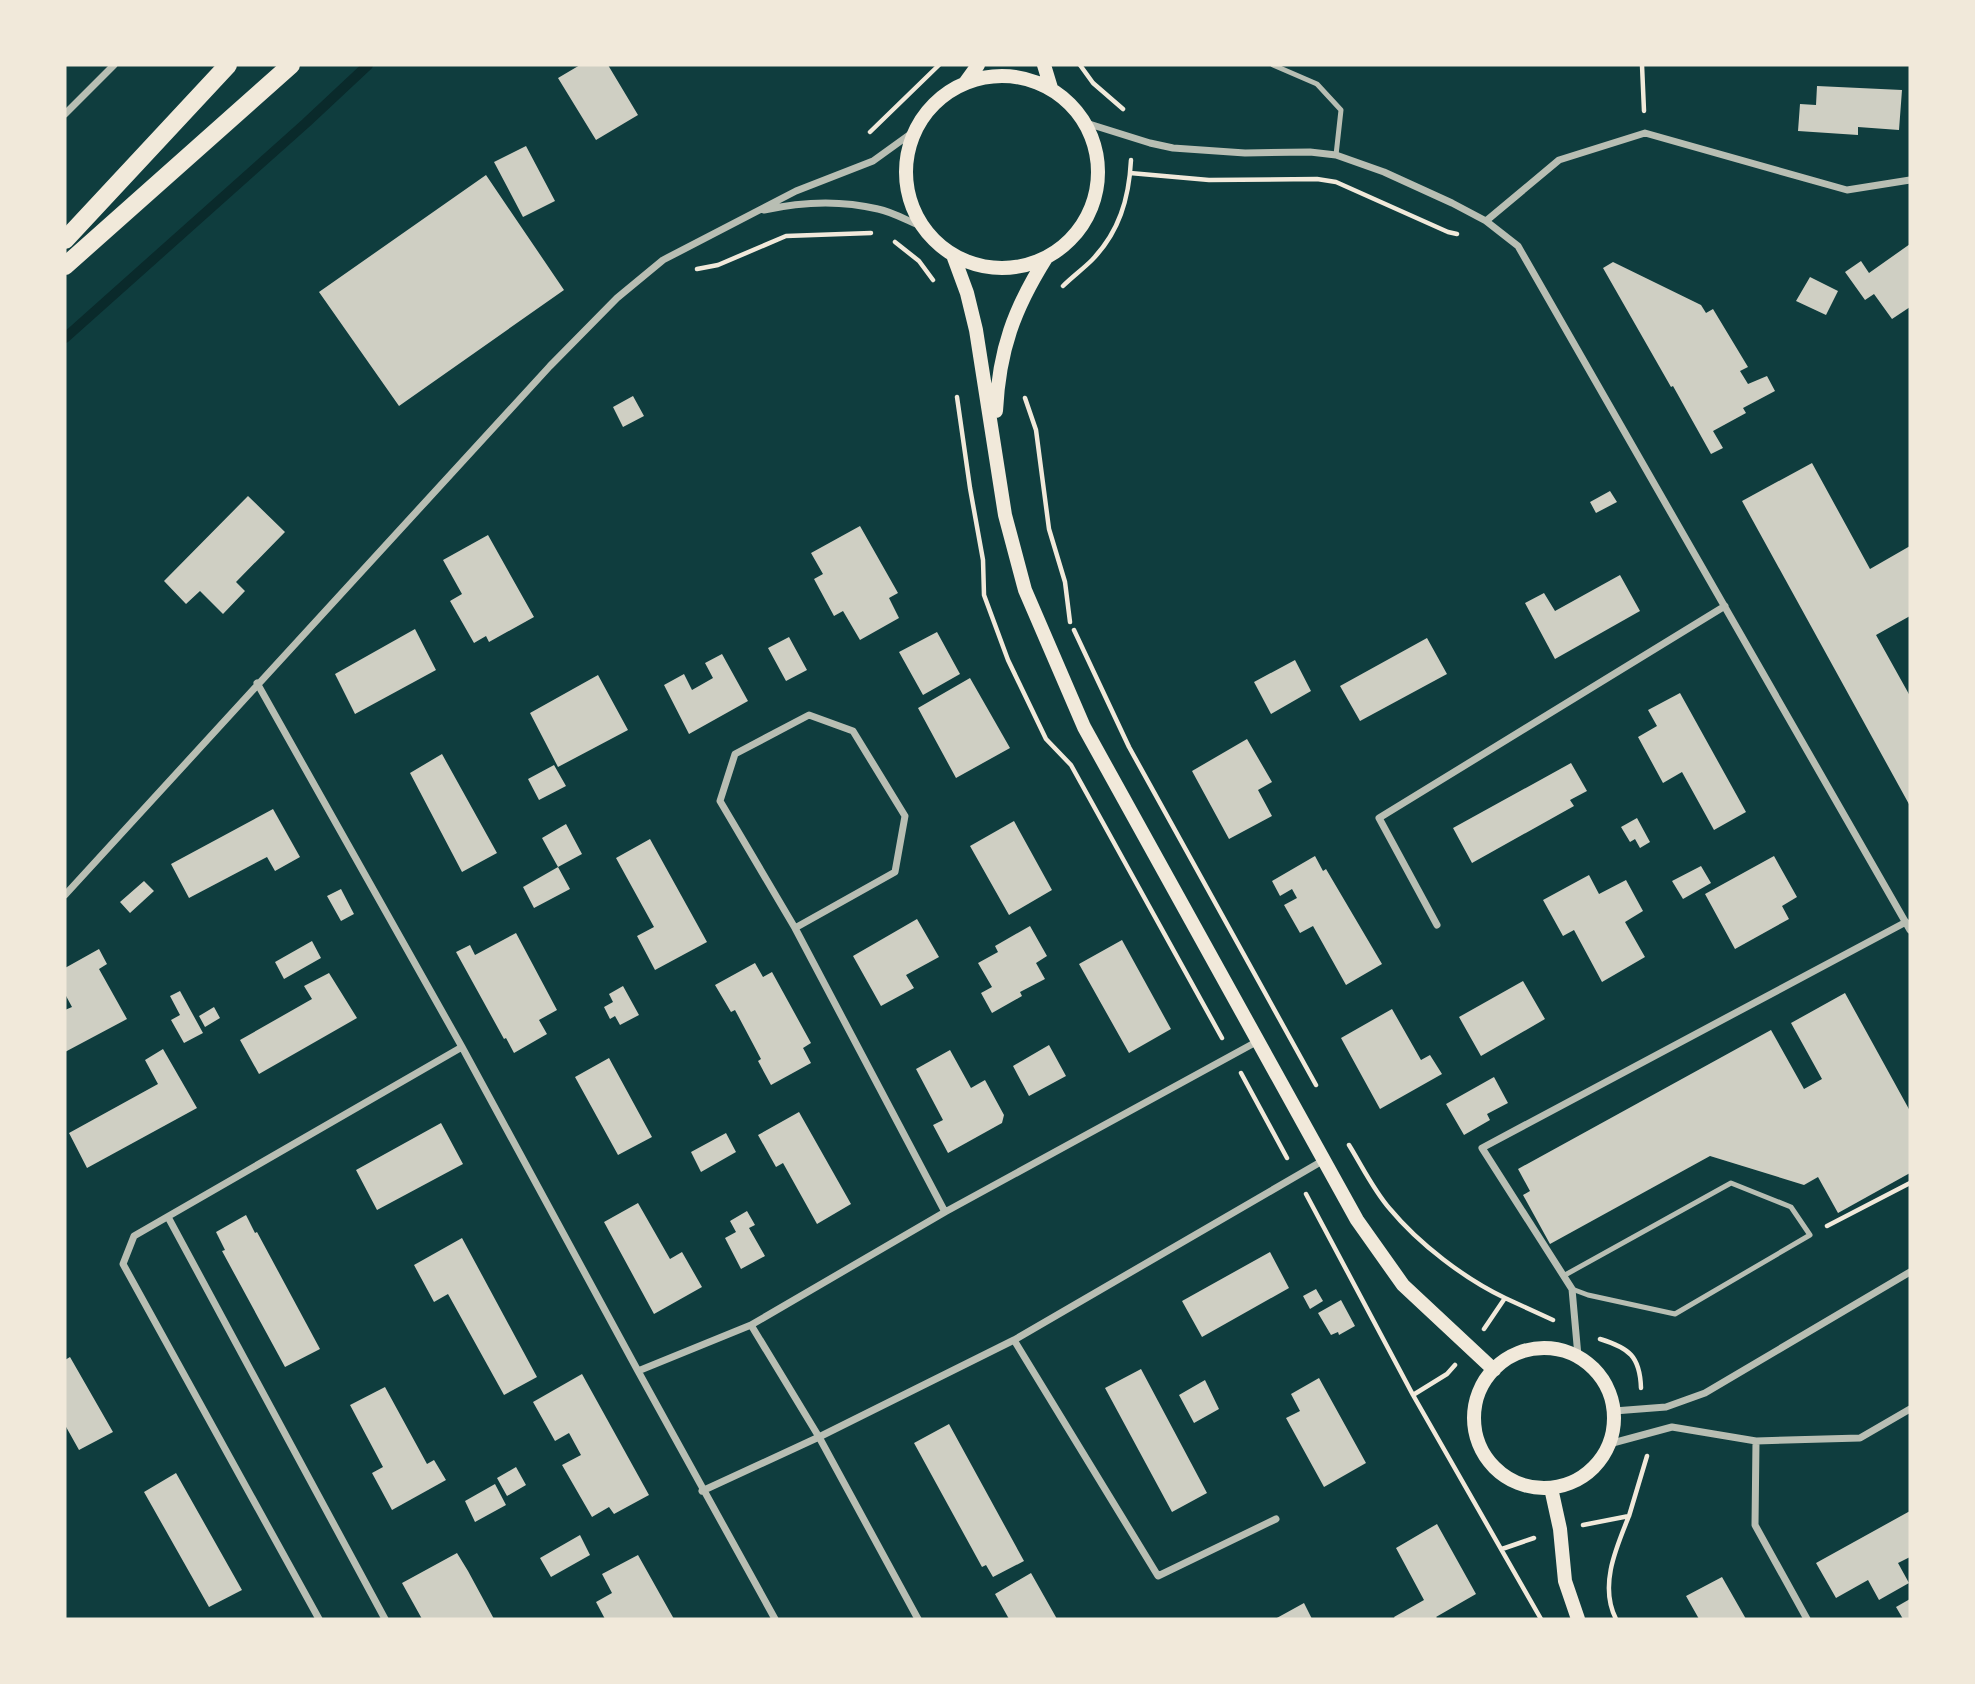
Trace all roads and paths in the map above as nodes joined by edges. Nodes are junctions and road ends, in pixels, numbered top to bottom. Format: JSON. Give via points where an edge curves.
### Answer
{"nodes":[{"id":1,"x":114,"y":65,"type":"edge"},
{"id":2,"x":228,"y":65,"type":"edge"},
{"id":3,"x":291,"y":65,"type":"edge"},
{"id":4,"x":939,"y":65,"type":"edge"},
{"id":5,"x":978,"y":65,"type":"edge"},
{"id":6,"x":1044,"y":65,"type":"edge"},
{"id":7,"x":1080,"y":65,"type":"edge"},
{"id":8,"x":1273,"y":65,"type":"edge"},
{"id":9,"x":1642,"y":65,"type":"edge"},
{"id":10,"x":965,"y":83,"type":"junction"},
{"id":11,"x":1051,"y":88,"type":"junction"},
{"id":12,"x":1128,"y":113,"type":"dead end"},
{"id":13,"x":65,"y":114,"type":"edge"},
{"id":14,"x":1086,"y":123,"type":"junction"},
{"id":15,"x":916,"y":130,"type":"junction"},
{"id":16,"x":1645,"y":133,"type":"junction"},
{"id":17,"x":862,"y":140,"type":"dead end"},
{"id":18,"x":1131,"y":154,"type":"dead end"},
{"id":19,"x":1336,"y":155,"type":"junction"},
{"id":20,"x":1130,"y":173,"type":"junction"},
{"id":21,"x":1910,"y":180,"type":"edge"},
{"id":22,"x":749,"y":213,"type":"junction"},
{"id":23,"x":1486,"y":221,"type":"junction"},
{"id":24,"x":923,"y":228,"type":"junction"},
{"id":25,"x":883,"y":237,"type":"dead end"},
{"id":26,"x":65,"y":240,"type":"edge"},
{"id":27,"x":893,"y":241,"type":"dead end"},
{"id":28,"x":953,"y":255,"type":"junction"},
{"id":29,"x":1046,"y":258,"type":"junction"},
{"id":30,"x":663,"y":260,"type":"junction"},
{"id":31,"x":65,"y":266,"type":"edge"},
{"id":32,"x":937,"y":286,"type":"dead end"},
{"id":33,"x":1058,"y":291,"type":"dead end"},
{"id":34,"x":1026,"y":390,"type":"dead end"},
{"id":35,"x":995,"y":440,"type":"junction"},
{"id":36,"x":1726,"y":606,"type":"junction"},
{"id":37,"x":257,"y":683,"type":"junction"},
{"id":38,"x":65,"y":895,"type":"edge"},
{"id":39,"x":1437,"y":925,"type":"dead end"},
{"id":40,"x":1908,"y":926,"type":"edge"},
{"id":41,"x":794,"y":928,"type":"junction"},
{"id":42,"x":1259,"y":1041,"type":"junction"},
{"id":43,"x":462,"y":1047,"type":"junction"},
{"id":44,"x":1320,"y":1093,"type":"dead end"},
{"id":45,"x":1347,"y":1142,"type":"dead end"},
{"id":46,"x":1324,"y":1159,"type":"junction"},
{"id":47,"x":1910,"y":1183,"type":"edge"},
{"id":48,"x":945,"y":1212,"type":"junction"},
{"id":49,"x":168,"y":1217,"type":"junction"},
{"id":50,"x":1810,"y":1235,"type":"junction"},
{"id":51,"x":1910,"y":1272,"type":"edge"},
{"id":52,"x":1564,"y":1275,"type":"junction"},
{"id":53,"x":1572,"y":1289,"type":"junction"},
{"id":54,"x":1505,"y":1298,"type":"junction"},
{"id":55,"x":751,"y":1325,"type":"junction"},
{"id":56,"x":1575,"y":1331,"type":"junction"},
{"id":57,"x":1014,"y":1340,"type":"junction"},
{"id":58,"x":1470,"y":1349,"type":"junction"},
{"id":59,"x":1578,"y":1356,"type":"junction"},
{"id":60,"x":1494,"y":1370,"type":"junction"},
{"id":61,"x":638,"y":1371,"type":"junction"},
{"id":62,"x":1642,"y":1409,"type":"junction"},
{"id":63,"x":1910,"y":1409,"type":"edge"},
{"id":64,"x":1614,"y":1412,"type":"junction"},
{"id":65,"x":1645,"y":1435,"type":"junction"},
{"id":66,"x":819,"y":1437,"type":"junction"},
{"id":67,"x":1756,"y":1441,"type":"junction"},
{"id":68,"x":1609,"y":1444,"type":"junction"},
{"id":69,"x":1551,"y":1488,"type":"junction"},
{"id":70,"x":702,"y":1490,"type":"junction"},
{"id":71,"x":1629,"y":1516,"type":"junction"},
{"id":72,"x":1276,"y":1519,"type":"dead end"},
{"id":73,"x":1560,"y":1529,"type":"junction"},
{"id":74,"x":1502,"y":1549,"type":"junction"},
{"id":75,"x":319,"y":1619,"type":"edge"},
{"id":76,"x":385,"y":1619,"type":"edge"},
{"id":77,"x":775,"y":1619,"type":"edge"},
{"id":78,"x":918,"y":1619,"type":"edge"},
{"id":79,"x":1541,"y":1619,"type":"edge"},
{"id":80,"x":1578,"y":1619,"type":"edge"},
{"id":81,"x":1616,"y":1619,"type":"edge"},
{"id":82,"x":1807,"y":1619,"type":"edge"}],
"edges":[{"from":1,"to":13,"type":"street"},
{"from":2,"to":26,"type":"main road"},
{"from":3,"to":31,"type":"main road"},
{"from":4,"to":17,"type":"path"},
{"from":5,"to":10,"type":"main road"},
{"from":6,"to":11,"type":"main road"},
{"from":7,"to":12,"type":"path","via":[[1093,83]]},
{"from":8,"to":19,"type":"lane","via":[[1317,84],[1341,110]]},
{"from":9,"to":16,"type":"path"},
{"from":10,"to":11,"type":"main road","via":[[1003,76]]},
{"from":10,"to":15,"type":"main road","via":[[928,110]]},
{"from":11,"to":14,"type":"main road"},
{"from":14,"to":19,"type":"street","via":[[1173,148]]},
{"from":14,"to":29,"type":"main road","via":[[1099,173],[1095,199],[1084,223]]},
{"from":15,"to":22,"type":"street","via":[[873,161]]},
{"from":15,"to":24,"type":"main road","via":[[906,180]]},
{"from":16,"to":21,"type":"street","via":[[1847,190]]},
{"from":16,"to":23,"type":"street","via":[[1559,160]]},
{"from":18,"to":20,"type":"path"},
{"from":19,"to":23,"type":"street","via":[[1384,172]]},
{"from":20,"to":23,"type":"path","via":[[1234,181],[1317,179],[1358,190],[1448,232],[1470,232]]},
{"from":20,"to":33,"type":"path","via":[[1125,205],[1113,233]]},
{"from":22,"to":24,"type":"street","via":[[785,205],[855,206],[878,209]]},
{"from":22,"to":30,"type":"street"},
{"from":23,"to":36,"type":"street","via":[[1518,246]]},
{"from":24,"to":28,"type":"main road"},
{"from":25,"to":30,"type":"path","via":[[873,233],[786,236],[708,269]]},
{"from":27,"to":32,"type":"path","via":[[919,261]]},
{"from":28,"to":29,"type":"main road","via":[[983,267],[1015,268]]},
{"from":28,"to":35,"type":"main road","via":[[974,318]]},
{"from":29,"to":35,"type":"main road","via":[[1009,328],[998,383]]},
{"from":30,"to":37,"type":"street","via":[[617,298],[550,366]]},
{"from":34,"to":44,"type":"path","via":[[1069,619],[1129,747]]},
{"from":35,"to":42,"type":"main road","via":[[1005,515],[1025,590],[1084,727]]},
{"from":36,"to":39,"type":"street","via":[[1379,818]]},
{"from":36,"to":40,"type":"street"},
{"from":37,"to":38,"type":"street"},
{"from":37,"to":43,"type":"street"},
{"from":40,"to":52,"type":"street","via":[[1482,1147]]},
{"from":41,"to":41,"type":"street","via":[[720,801],[736,754],[809,715],[853,731],[905,816],[895,872]]},
{"from":41,"to":48,"type":"street"},
{"from":42,"to":46,"type":"main road"},
{"from":42,"to":48,"type":"street"},
{"from":43,"to":49,"type":"street"},
{"from":43,"to":61,"type":"street"},
{"from":45,"to":54,"type":"path","via":[[1388,1208],[1412,1232],[1479,1286]]},
{"from":46,"to":57,"type":"street"},
{"from":46,"to":58,"type":"main road","via":[[1357,1220],[1403,1285]]},
{"from":47,"to":50,"type":"path"},
{"from":48,"to":55,"type":"street"},
{"from":49,"to":75,"type":"street","via":[[134,1236],[123,1264]]},
{"from":49,"to":76,"type":"street"},
{"from":50,"to":52,"type":"lane","via":[[1791,1207],[1731,1183]]},
{"from":50,"to":53,"type":"lane","via":[[1675,1314]]},
{"from":51,"to":62,"type":"street","via":[[1705,1393],[1666,1407]]},
{"from":52,"to":53,"type":"street"},
{"from":53,"to":56,"type":"street"},
{"from":54,"to":56,"type":"path"},
{"from":54,"to":58,"type":"path"},
{"from":55,"to":61,"type":"street"},
{"from":55,"to":66,"type":"street"},
{"from":56,"to":59,"type":"street"},
{"from":56,"to":62,"type":"path","via":[[1630,1352],[1640,1369]]},
{"from":57,"to":66,"type":"street"},
{"from":57,"to":72,"type":"street","via":[[1158,1576]]},
{"from":58,"to":60,"type":"main road"},
{"from":58,"to":74,"type":"path","via":[[1447,1374],[1413,1395]]},
{"from":59,"to":60,"type":"main road","via":[[1557,1349],[1534,1349],[1512,1356]]},
{"from":59,"to":64,"type":"main road","via":[[1596,1371]]},
{"from":60,"to":69,"type":"main road","via":[[1480,1390],[1474,1413],[1476,1438],[1487,1460],[1505,1477],[1527,1486]]},
{"from":61,"to":70,"type":"street"},
{"from":62,"to":64,"type":"street"},
{"from":63,"to":67,"type":"street","via":[[1860,1438]]},
{"from":64,"to":68,"type":"main road"},
{"from":65,"to":67,"type":"street","via":[[1672,1427]]},
{"from":65,"to":68,"type":"street"},
{"from":65,"to":71,"type":"path","via":[[1642,1481]]},
{"from":66,"to":70,"type":"street"},
{"from":66,"to":78,"type":"street"},
{"from":67,"to":82,"type":"street","via":[[1755,1525]]},
{"from":68,"to":69,"type":"main road","via":[[1587,1475]]},
{"from":69,"to":73,"type":"main road"},
{"from":70,"to":77,"type":"street"},
{"from":71,"to":73,"type":"path"},
{"from":71,"to":81,"type":"path","via":[[1608,1578]]},
{"from":73,"to":74,"type":"path"},
{"from":73,"to":80,"type":"main road","via":[[1565,1581]]},
{"from":74,"to":79,"type":"path"}]}
